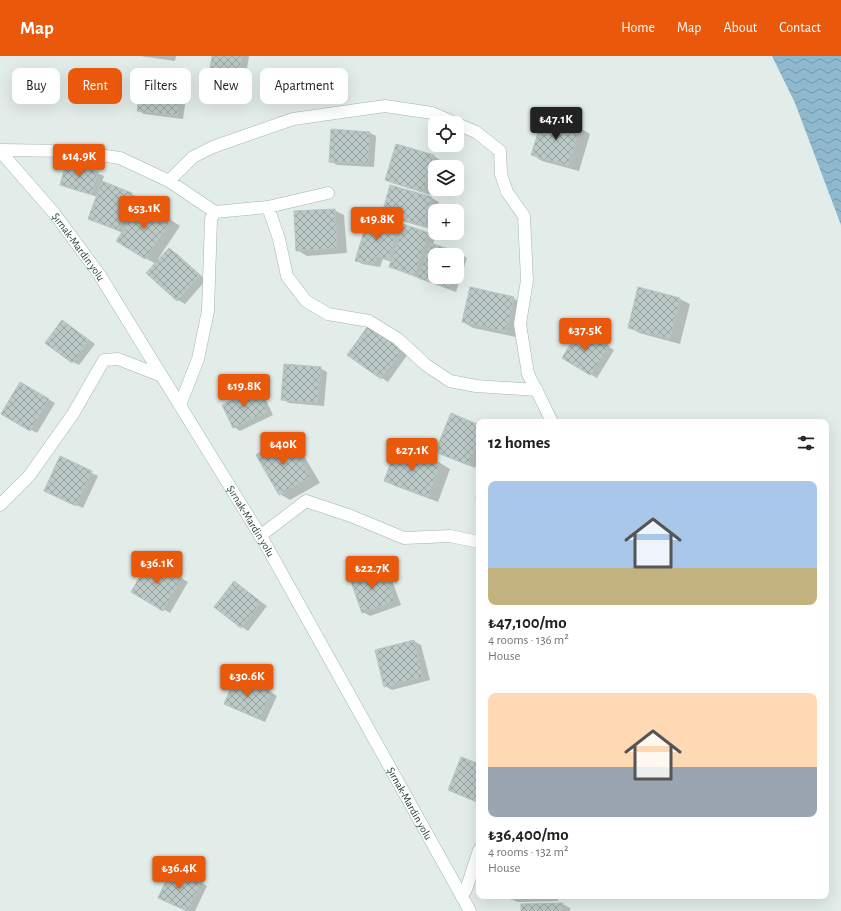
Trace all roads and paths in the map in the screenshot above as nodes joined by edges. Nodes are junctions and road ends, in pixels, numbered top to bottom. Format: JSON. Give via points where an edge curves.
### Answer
{"nodes":[{"id":1,"x":439,"y":116,"type":"edge"},
{"id":2,"x":464,"y":127,"type":"edge"},
{"id":3,"x":0,"y":151,"type":"edge"},
{"id":4,"x":168,"y":181,"type":"junction"},
{"id":5,"x":328,"y":193,"type":"dead end"},
{"id":6,"x":268,"y":207,"type":"junction"},
{"id":7,"x":214,"y":212,"type":"junction"},
{"id":8,"x":162,"y":376,"type":"junction"},
{"id":9,"x":537,"y":390,"type":"junction"},
{"id":10,"x":180,"y":406,"type":"junction"},
{"id":11,"x":551,"y":419,"type":"edge"},
{"id":12,"x":0,"y":505,"type":"edge"},
{"id":13,"x":260,"y":536,"type":"junction"},
{"id":14,"x":476,"y":541,"type":"edge"},
{"id":15,"x":476,"y":859,"type":"edge"},
{"id":16,"x":462,"y":897,"type":"junction"},
{"id":17,"x":470,"y":911,"type":"edge"}],
"edges":[{"from":1,"to":4,"type":"street","via":[[386,106],[293,119],[213,147],[193,157]]},
{"from":2,"to":9,"type":"street","via":[[476,132],[500,151],[501,174],[507,192],[524,216],[527,280],[520,324],[528,374]]},
{"from":3,"to":4,"type":"street","via":[[72,151],[120,158]]},
{"from":3,"to":8,"type":"street","name":"Şırnak-Mardin yolu","via":[[54,213],[99,274]]},
{"from":4,"to":7,"type":"street"},
{"from":5,"to":6,"type":"street"},
{"from":6,"to":7,"type":"street"},
{"from":6,"to":9,"type":"street","via":[[279,239],[287,276],[306,301],[328,314],[369,322],[398,339],[426,365],[450,381],[476,386]]},
{"from":7,"to":10,"type":"street","via":[[210,219],[208,311],[198,359]]},
{"from":8,"to":10,"type":"street","name":"Şırnak-Mardin yolu"},
{"from":8,"to":12,"type":"street","via":[[118,359],[104,360],[73,414],[29,476]]},
{"from":9,"to":11,"type":"street"},
{"from":10,"to":13,"type":"street","name":"Şırnak-Mardin yolu"},
{"from":13,"to":14,"type":"street","via":[[306,501],[352,516],[404,538],[450,536]]},
{"from":13,"to":16,"type":"street","name":"Şırnak-Mardin yolu"},
{"from":15,"to":16,"type":"street"},
{"from":16,"to":17,"type":"street","name":"Şırnak-Mardin yolu"}]}
